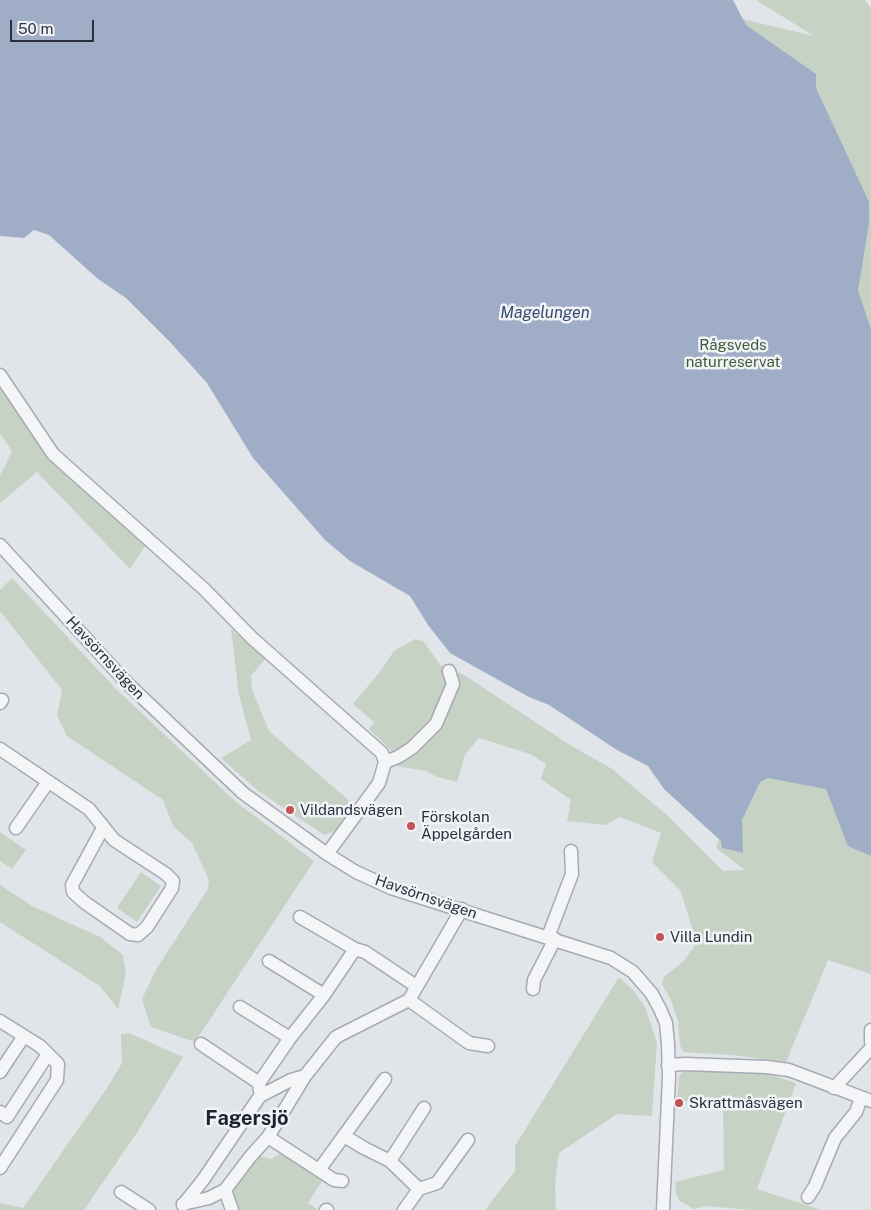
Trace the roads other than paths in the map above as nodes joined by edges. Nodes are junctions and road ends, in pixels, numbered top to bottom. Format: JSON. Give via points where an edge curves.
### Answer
{"nodes":[{"id":1,"x":0,"y":375,"type":"edge"},
{"id":2,"x":0,"y":545,"type":"edge"},
{"id":3,"x":449,"y":671,"type":"dead end"},
{"id":4,"x":0,"y":749,"type":"edge"},
{"id":5,"x":385,"y":762,"type":"junction"},
{"id":6,"x":48,"y":782,"type":"junction"},
{"id":7,"x":16,"y":828,"type":"dead end"},
{"id":8,"x":103,"y":828,"type":"junction"},
{"id":9,"x":570,"y":850,"type":"dead end"},
{"id":10,"x":327,"y":854,"type":"junction"},
{"id":11,"x":462,"y":909,"type":"junction"},
{"id":12,"x":300,"y":917,"type":"dead end"},
{"id":13,"x":551,"y":938,"type":"junction"},
{"id":14,"x":355,"y":949,"type":"junction"},
{"id":15,"x":268,"y":961,"type":"dead end"},
{"id":16,"x":416,"y":986,"type":"junction"},
{"id":17,"x":533,"y":989,"type":"dead end"},
{"id":18,"x":324,"y":995,"type":"junction"},
{"id":19,"x":409,"y":1000,"type":"junction"},
{"id":20,"x":240,"y":1007,"type":"dead end"},
{"id":21,"x":0,"y":1021,"type":"edge"},
{"id":22,"x":871,"y":1030,"type":"edge"},
{"id":23,"x":24,"y":1036,"type":"junction"},
{"id":24,"x":290,"y":1038,"type":"junction"},
{"id":25,"x":871,"y":1042,"type":"edge"},
{"id":26,"x":201,"y":1044,"type":"dead end"},
{"id":27,"x":488,"y":1046,"type":"dead end"},
{"id":28,"x":871,"y":1048,"type":"edge"},
{"id":29,"x":48,"y":1054,"type":"junction"},
{"id":30,"x":668,"y":1065,"type":"junction"},
{"id":31,"x":0,"y":1072,"type":"edge"},
{"id":32,"x":305,"y":1076,"type":"junction"},
{"id":33,"x":385,"y":1079,"type":"dead end"},
{"id":34,"x":834,"y":1088,"type":"junction"},
{"id":35,"x":260,"y":1090,"type":"junction"},
{"id":36,"x":866,"y":1100,"type":"edge"},
{"id":37,"x":424,"y":1108,"type":"dead end"},
{"id":38,"x":0,"y":1112,"type":"edge"},
{"id":39,"x":344,"y":1136,"type":"junction"},
{"id":40,"x":268,"y":1137,"type":"junction"},
{"id":41,"x":468,"y":1140,"type":"dead end"},
{"id":42,"x":390,"y":1161,"type":"junction"},
{"id":43,"x":0,"y":1168,"type":"edge"},
{"id":44,"x":319,"y":1170,"type":"junction"},
{"id":45,"x":342,"y":1181,"type":"dead end"},
{"id":46,"x":419,"y":1189,"type":"junction"},
{"id":47,"x":225,"y":1190,"type":"junction"},
{"id":48,"x":121,"y":1192,"type":"dead end"},
{"id":49,"x":808,"y":1197,"type":"dead end"},
{"id":50,"x":187,"y":1206,"type":"edge"},
{"id":51,"x":149,"y":1210,"type":"edge"},
{"id":52,"x":232,"y":1210,"type":"edge"},
{"id":53,"x":404,"y":1210,"type":"edge"},
{"id":54,"x":663,"y":1210,"type":"edge"}],
"edges":[{"from":1,"to":5,"type":"street","via":[[53,454],[204,589],[252,638],[374,744]]},
{"from":2,"to":10,"type":"street","name":"Havsörnsvägen","via":[[127,684],[243,793]]},
{"from":3,"to":5,"type":"street","via":[[453,684],[436,724],[412,748]]},
{"from":4,"to":6,"type":"street"},
{"from":5,"to":10,"type":"street","via":[[380,783]]},
{"from":6,"to":7,"type":"street"},
{"from":6,"to":8,"type":"street","via":[[89,809]]},
{"from":8,"to":8,"type":"street","via":[[72,885],[73,892],[130,934],[138,934],[147,927],[172,888],[173,881],[114,840]]},
{"from":9,"to":13,"type":"street","via":[[572,874]]},
{"from":10,"to":11,"type":"street","name":"Havsörnsvägen","via":[[391,888]]},
{"from":11,"to":13,"type":"street","name":"Havsörnsvägen"},
{"from":11,"to":16,"type":"street"},
{"from":12,"to":14,"type":"street"},
{"from":13,"to":17,"type":"street"},
{"from":13,"to":30,"type":"street","name":"Havsörnsvägen","via":[[611,958],[643,983],[666,1023]]},
{"from":14,"to":16,"type":"street","via":[[365,952]]},
{"from":14,"to":18,"type":"street"},
{"from":15,"to":18,"type":"street"},
{"from":16,"to":19,"type":"street"},
{"from":18,"to":24,"type":"street"},
{"from":19,"to":27,"type":"street","via":[[469,1043]]},
{"from":19,"to":32,"type":"street","via":[[336,1037]]},
{"from":20,"to":24,"type":"street"},
{"from":21,"to":23,"type":"street"},
{"from":22,"to":25,"type":"street"},
{"from":23,"to":29,"type":"street"},
{"from":23,"to":31,"type":"street"},
{"from":24,"to":35,"type":"street"},
{"from":26,"to":35,"type":"street"},
{"from":28,"to":34,"type":"street"},
{"from":29,"to":38,"type":"street","via":[[7,1117]]},
{"from":29,"to":43,"type":"street","via":[[58,1064],[57,1080]]},
{"from":30,"to":34,"type":"street","via":[[789,1070]]},
{"from":30,"to":54,"type":"street","name":"Havsörnsvägen"},
{"from":32,"to":35,"type":"street"},
{"from":32,"to":40,"type":"street"},
{"from":33,"to":39,"type":"street"},
{"from":34,"to":36,"type":"street"},
{"from":35,"to":50,"type":"street"},
{"from":36,"to":49,"type":"street","via":[[835,1138]]},
{"from":37,"to":42,"type":"street"},
{"from":39,"to":42,"type":"street"},
{"from":39,"to":44,"type":"street"},
{"from":40,"to":44,"type":"street"},
{"from":40,"to":47,"type":"street"},
{"from":41,"to":46,"type":"street","via":[[437,1183]]},
{"from":42,"to":46,"type":"street"},
{"from":44,"to":45,"type":"street","via":[[334,1180]]},
{"from":46,"to":53,"type":"street"},
{"from":47,"to":50,"type":"street"},
{"from":47,"to":52,"type":"street"},
{"from":48,"to":51,"type":"street"}]}
